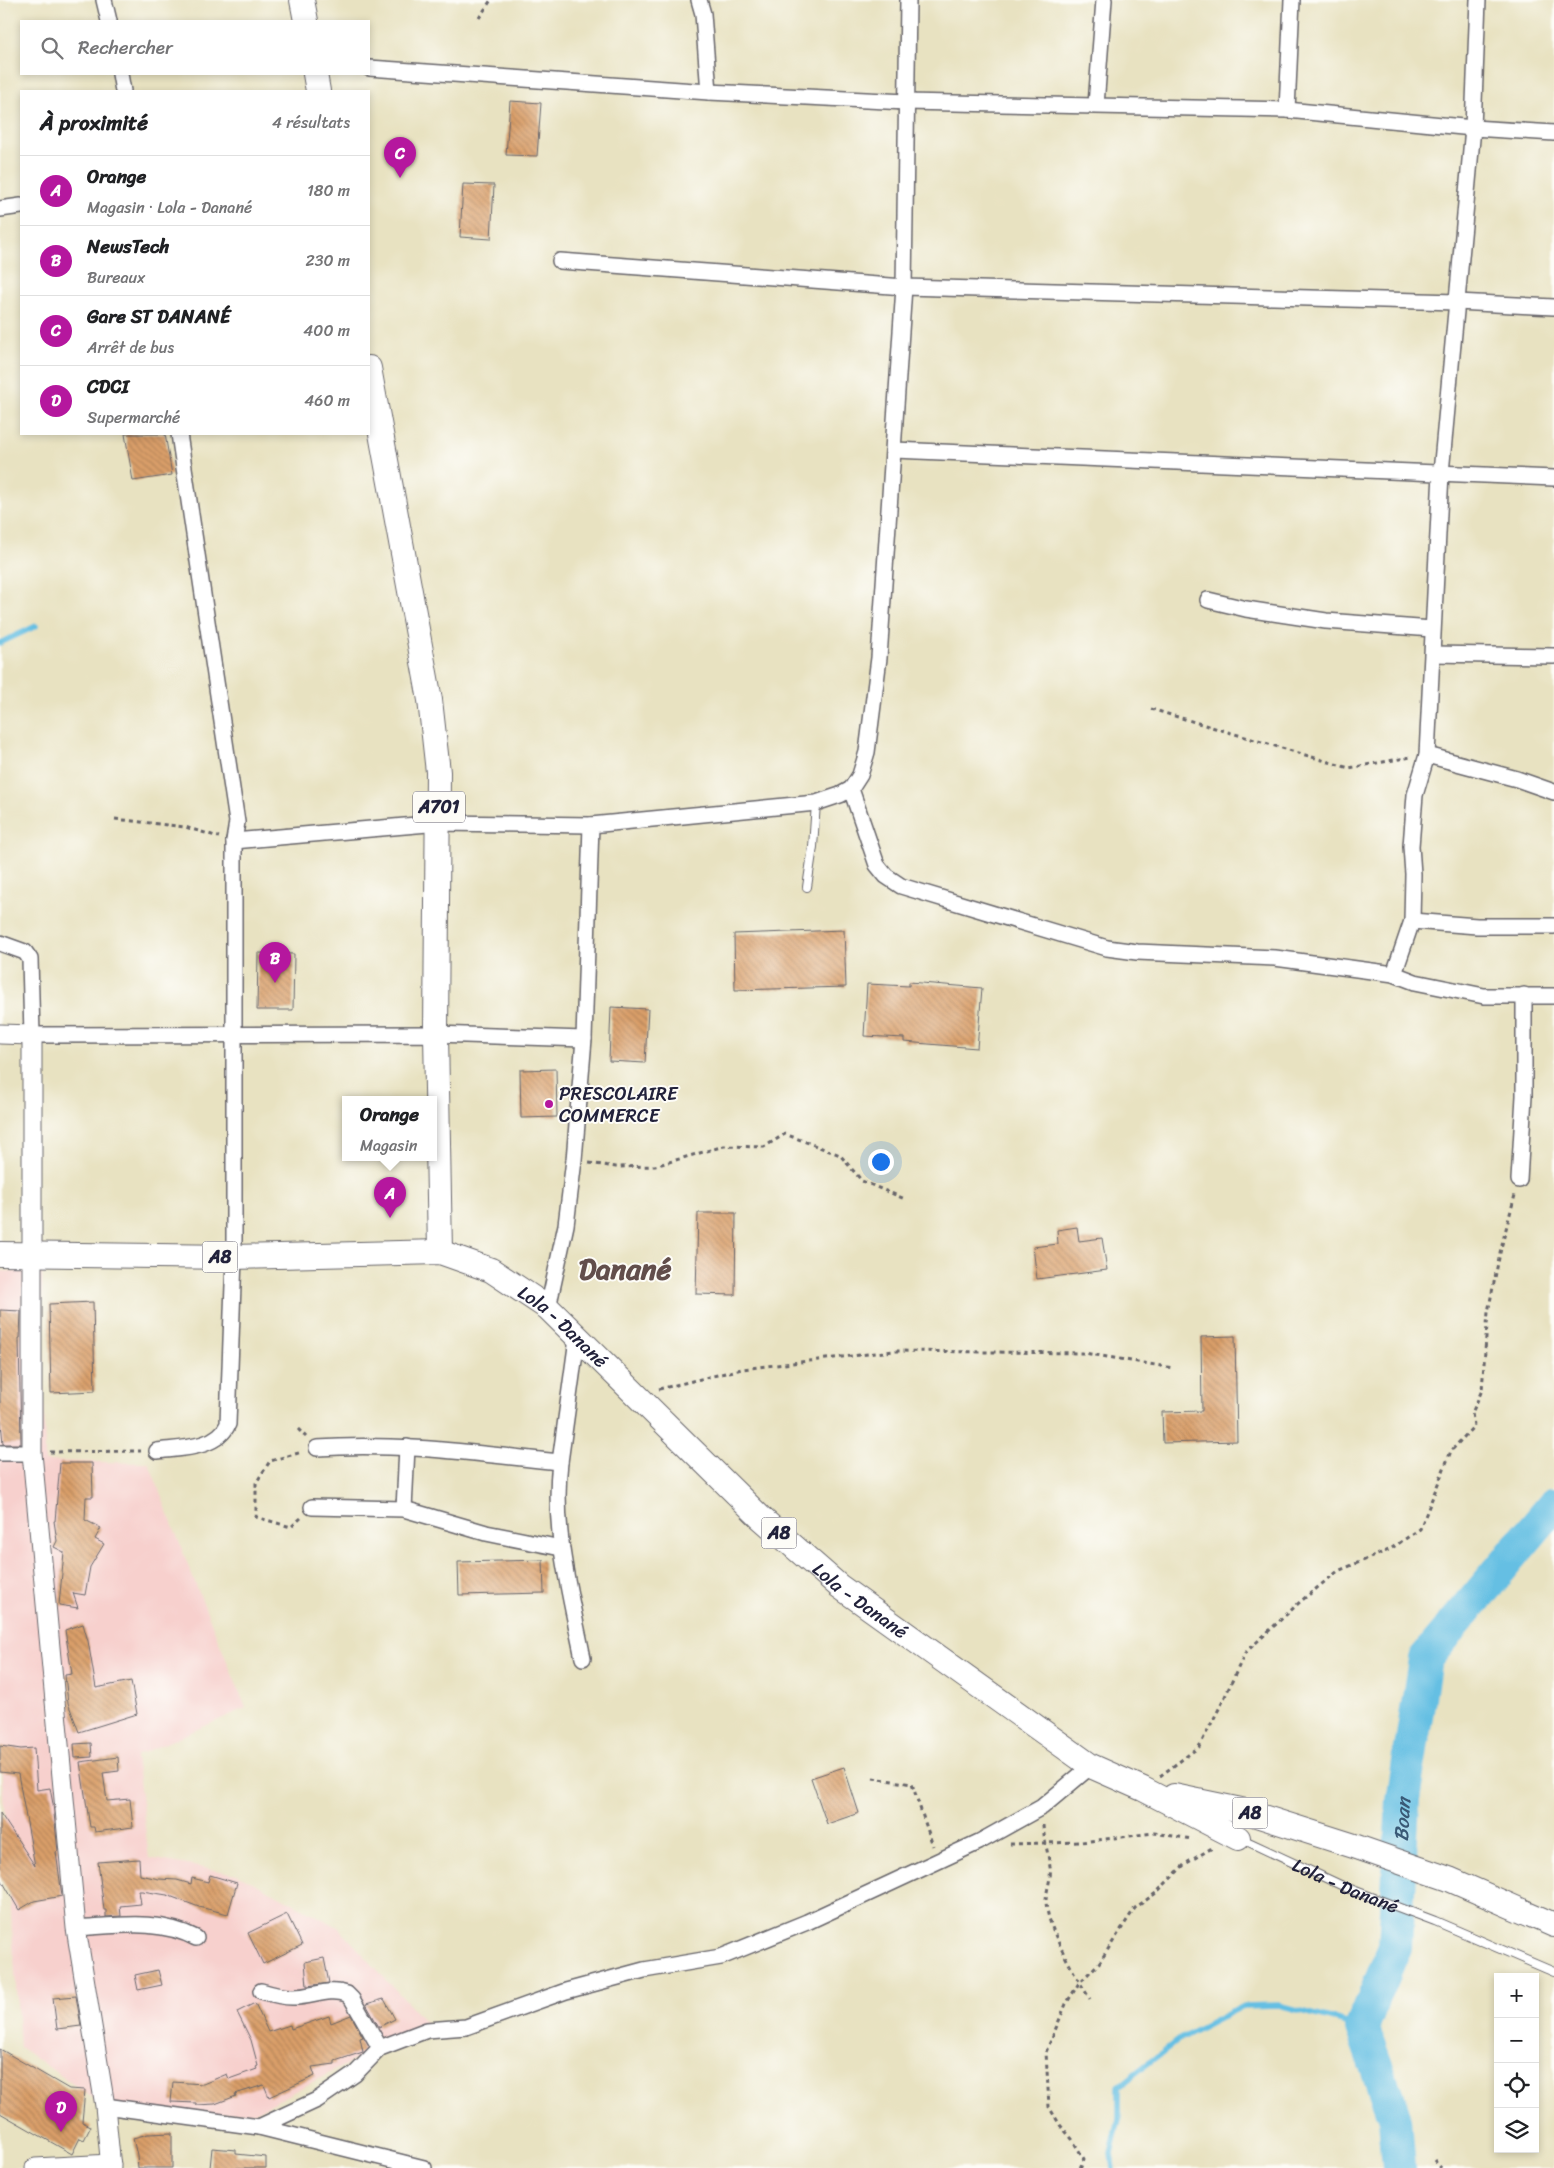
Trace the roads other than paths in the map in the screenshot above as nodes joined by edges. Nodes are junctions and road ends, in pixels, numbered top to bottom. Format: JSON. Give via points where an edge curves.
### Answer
{"nodes":[{"id":1,"x":104,"y":0,"type":"edge"},
{"id":2,"x":302,"y":0,"type":"edge"},
{"id":3,"x":699,"y":0,"type":"edge"},
{"id":4,"x":908,"y":0,"type":"edge"},
{"id":5,"x":1104,"y":0,"type":"edge"},
{"id":6,"x":1292,"y":0,"type":"edge"},
{"id":7,"x":1478,"y":0,"type":"edge"},
{"id":8,"x":109,"y":20,"type":"edge"},
{"id":9,"x":306,"y":20,"type":"edge"},
{"id":10,"x":370,"y":68,"type":"edge"},
{"id":11,"x":120,"y":75,"type":"edge"},
{"id":12,"x":315,"y":75,"type":"edge"},
{"id":13,"x":122,"y":90,"type":"edge"},
{"id":14,"x":318,"y":90,"type":"edge"},
{"id":15,"x":709,"y":92,"type":"junction"},
{"id":16,"x":906,"y":102,"type":"junction"},
{"id":17,"x":1096,"y":105,"type":"junction"},
{"id":18,"x":1287,"y":110,"type":"junction"},
{"id":19,"x":1472,"y":128,"type":"junction"},
{"id":20,"x":1554,"y":133,"type":"edge"},
{"id":21,"x":20,"y":206,"type":"edge"},
{"id":22,"x":0,"y":209,"type":"edge"},
{"id":23,"x":560,"y":261,"type":"dead end"},
{"id":24,"x":904,"y":287,"type":"junction"},
{"id":25,"x":1457,"y":302,"type":"junction"},
{"id":26,"x":1554,"y":307,"type":"edge"},
{"id":27,"x":370,"y":373,"type":"edge"},
{"id":28,"x":178,"y":435,"type":"edge"},
{"id":29,"x":894,"y":450,"type":"junction"},
{"id":30,"x":1441,"y":473,"type":"junction"},
{"id":31,"x":1554,"y":478,"type":"edge"},
{"id":32,"x":1208,"y":600,"type":"dead end"},
{"id":33,"x":1432,"y":629,"type":"junction"},
{"id":34,"x":1433,"y":654,"type":"junction"},
{"id":35,"x":1554,"y":656,"type":"edge"},
{"id":36,"x":1427,"y":754,"type":"junction"},
{"id":37,"x":850,"y":788,"type":"junction"},
{"id":38,"x":1554,"y":792,"type":"edge"},
{"id":39,"x":816,"y":803,"type":"junction"},
{"id":40,"x":439,"y":823,"type":"junction"},
{"id":41,"x":591,"y":825,"type":"junction"},
{"id":42,"x":234,"y":841,"type":"junction"},
{"id":43,"x":807,"y":887,"type":"dead end"},
{"id":44,"x":1412,"y":921,"type":"junction"},
{"id":45,"x":1554,"y":926,"type":"edge"},
{"id":46,"x":0,"y":943,"type":"edge"},
{"id":47,"x":1394,"y":974,"type":"junction"},
{"id":48,"x":1524,"y":995,"type":"junction"},
{"id":49,"x":1554,"y":996,"type":"edge"},
{"id":50,"x":0,"y":1034,"type":"edge"},
{"id":51,"x":234,"y":1034,"type":"junction"},
{"id":52,"x":436,"y":1034,"type":"junction"},
{"id":53,"x":32,"y":1035,"type":"junction"},
{"id":54,"x":584,"y":1039,"type":"junction"},
{"id":55,"x":1519,"y":1180,"type":"road end"},
{"id":56,"x":440,"y":1252,"type":"junction"},
{"id":57,"x":0,"y":1254,"type":"edge"},
{"id":58,"x":31,"y":1255,"type":"junction"},
{"id":59,"x":234,"y":1257,"type":"junction"},
{"id":60,"x":548,"y":1308,"type":"junction"},
{"id":61,"x":577,"y":1339,"type":"junction"},
{"id":62,"x":407,"y":1447,"type":"junction"},
{"id":63,"x":317,"y":1448,"type":"road end"},
{"id":64,"x":157,"y":1451,"type":"road end"},
{"id":65,"x":0,"y":1453,"type":"edge"},
{"id":66,"x":32,"y":1453,"type":"junction"},
{"id":67,"x":560,"y":1462,"type":"junction"},
{"id":68,"x":312,"y":1507,"type":"road end"},
{"id":69,"x":404,"y":1509,"type":"junction"},
{"id":70,"x":561,"y":1548,"type":"junction"},
{"id":71,"x":583,"y":1658,"type":"dead end"},
{"id":72,"x":1091,"y":1766,"type":"junction"},
{"id":73,"x":1143,"y":1789,"type":"junction"},
{"id":74,"x":1238,"y":1838,"type":"joint"},
{"id":75,"x":1554,"y":1926,"type":"edge"},
{"id":76,"x":76,"y":1928,"type":"junction"},
{"id":77,"x":196,"y":1938,"type":"dead end"},
{"id":78,"x":1554,"y":1972,"type":"edge"},
{"id":79,"x":261,"y":1991,"type":"dead end"},
{"id":80,"x":380,"y":2048,"type":"junction"},
{"id":81,"x":105,"y":2106,"type":"junction"},
{"id":82,"x":259,"y":2127,"type":"junction"},
{"id":83,"x":111,"y":2166,"type":"edge"},
{"id":84,"x":36,"y":2168,"type":"edge"},
{"id":85,"x":424,"y":2168,"type":"edge"}],
"edges":[{"from":1,"to":8,"type":"street"},
{"from":2,"to":9,"type":"main road"},
{"from":3,"to":15,"type":"street"},
{"from":4,"to":16,"type":"street"},
{"from":5,"to":17,"type":"street"},
{"from":6,"to":18,"type":"street"},
{"from":7,"to":19,"type":"street"},
{"from":10,"to":15,"type":"street"},
{"from":11,"to":13,"type":"street"},
{"from":12,"to":14,"type":"main road"},
{"from":15,"to":16,"type":"street"},
{"from":16,"to":17,"type":"street"},
{"from":16,"to":24,"type":"street"},
{"from":17,"to":18,"type":"street"},
{"from":18,"to":19,"type":"street"},
{"from":19,"to":20,"type":"street"},
{"from":19,"to":25,"type":"street"},
{"from":21,"to":22,"type":"street"},
{"from":23,"to":24,"type":"street"},
{"from":24,"to":25,"type":"street"},
{"from":24,"to":29,"type":"street"},
{"from":25,"to":26,"type":"street"},
{"from":25,"to":30,"type":"street"},
{"from":27,"to":40,"type":"main road","number":"A701","via":[[430,700],[438,772]]},
{"from":28,"to":42,"type":"street","via":[[236,822]]},
{"from":29,"to":30,"type":"street"},
{"from":29,"to":37,"type":"street","via":[[872,718],[860,775]]},
{"from":30,"to":31,"type":"street"},
{"from":30,"to":33,"type":"street"},
{"from":32,"to":33,"type":"street","via":[[1326,621]]},
{"from":33,"to":34,"type":"street"},
{"from":34,"to":35,"type":"street"},
{"from":34,"to":36,"type":"street"},
{"from":36,"to":38,"type":"street"},
{"from":36,"to":44,"type":"street","via":[[1415,795],[1411,846]]},
{"from":37,"to":39,"type":"street"},
{"from":37,"to":47,"type":"street","via":[[877,865],[901,886],[1107,948],[1275,958]]},
{"from":39,"to":41,"type":"street"},
{"from":39,"to":43,"type":"lane"},
{"from":40,"to":41,"type":"street"},
{"from":40,"to":42,"type":"street"},
{"from":40,"to":52,"type":"main road","number":"A701"},
{"from":41,"to":54,"type":"street"},
{"from":42,"to":51,"type":"street"},
{"from":44,"to":45,"type":"street","via":[[1477,926]]},
{"from":44,"to":47,"type":"street"},
{"from":46,"to":53,"type":"street","via":[[24,952],[30,959]]},
{"from":47,"to":48,"type":"street","via":[[1415,982],[1484,996]]},
{"from":48,"to":49,"type":"street"},
{"from":48,"to":55,"type":"street","via":[[1524,1096]]},
{"from":50,"to":53,"type":"street"},
{"from":51,"to":52,"type":"street"},
{"from":51,"to":53,"type":"street"},
{"from":51,"to":59,"type":"street"},
{"from":52,"to":54,"type":"street"},
{"from":52,"to":56,"type":"main road","number":"A701"},
{"from":53,"to":58,"type":"street"},
{"from":54,"to":60,"type":"street","via":[[566,1225]]},
{"from":56,"to":59,"type":"main road","number":"A8"},
{"from":56,"to":60,"type":"main road","name":"Lola - Danané","number":"A8","via":[[491,1270]]},
{"from":57,"to":58,"type":"main road","number":"A8"},
{"from":58,"to":59,"type":"main road","number":"A8"},
{"from":58,"to":66,"type":"street"},
{"from":59,"to":64,"type":"street","via":[[228,1424],[219,1437],[200,1445]]},
{"from":60,"to":61,"type":"main road","name":"Lola - Danané","number":"A8"},
{"from":61,"to":67,"type":"street"},
{"from":61,"to":72,"type":"main road","name":"Lola - Danané","number":"A8","via":[[760,1517],[840,1586]]},
{"from":62,"to":63,"type":"street"},
{"from":62,"to":67,"type":"street"},
{"from":62,"to":69,"type":"street"},
{"from":65,"to":66,"type":"street"},
{"from":66,"to":76,"type":"street"},
{"from":67,"to":70,"type":"street"},
{"from":68,"to":69,"type":"street"},
{"from":69,"to":70,"type":"street","via":[[486,1533]]},
{"from":70,"to":71,"type":"street"},
{"from":72,"to":73,"type":"main road","name":"Lola - Danané","number":"A8"},
{"from":72,"to":80,"type":"street","via":[[1042,1807],[979,1842],[807,1922],[720,1957],[644,1970],[566,1991],[466,2027],[427,2030]]},
{"from":73,"to":74,"type":"main road","name":"Lola - Danané","number":"A8"},
{"from":73,"to":75,"type":"main road","name":"Lola - Danané","number":"A8","via":[[1240,1810],[1354,1846],[1449,1878]]},
{"from":74,"to":78,"type":"lane","name":"Lola - Danané","number":"A8","via":[[1345,1887]]},
{"from":76,"to":77,"type":"street","via":[[138,1924],[170,1929]]},
{"from":76,"to":81,"type":"street"},
{"from":79,"to":80,"type":"street","via":[[293,1998],[320,1993],[347,1994]]},
{"from":80,"to":82,"type":"street","via":[[355,2074],[317,2100]]},
{"from":81,"to":82,"type":"street"},
{"from":81,"to":83,"type":"street"},
{"from":82,"to":85,"type":"street"},
{"from":83,"to":84,"type":"street"}]}
